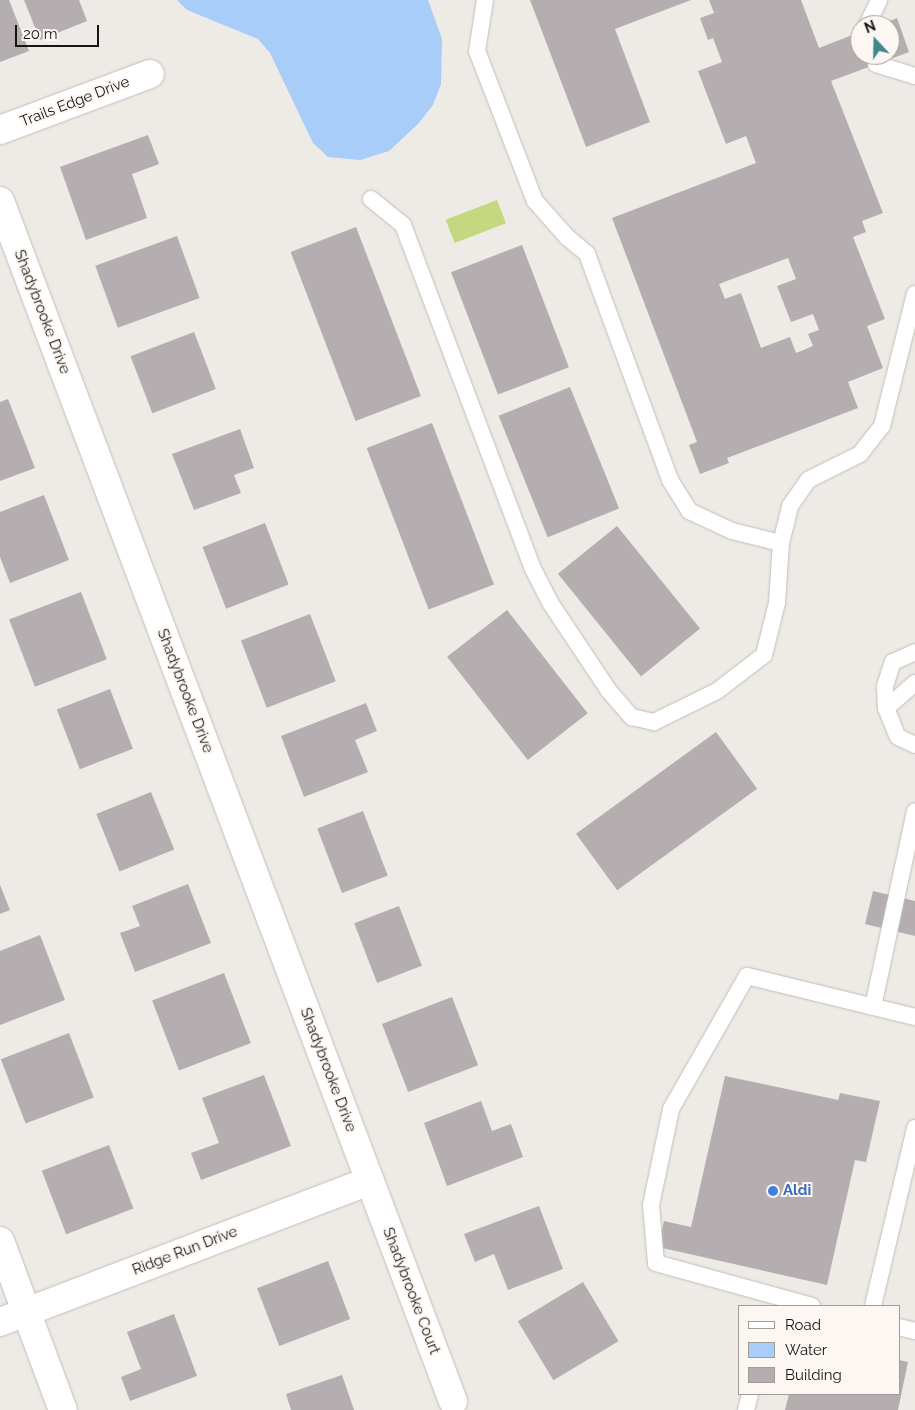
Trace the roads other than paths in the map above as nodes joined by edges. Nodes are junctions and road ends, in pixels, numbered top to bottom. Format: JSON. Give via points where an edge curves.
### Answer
{"nodes":[{"id":1,"x":485,"y":0,"type":"edge"},
{"id":2,"x":879,"y":0,"type":"edge"},
{"id":3,"x":872,"y":15,"type":"edge"},
{"id":4,"x":879,"y":65,"type":"edge"},
{"id":5,"x":150,"y":74,"type":"dead end"},
{"id":6,"x":915,"y":76,"type":"edge"},
{"id":7,"x":0,"y":130,"type":"edge"},
{"id":8,"x":371,"y":199,"type":"dead end"},
{"id":9,"x":0,"y":201,"type":"edge"},
{"id":10,"x":915,"y":294,"type":"edge"},
{"id":11,"x":781,"y":543,"type":"junction"},
{"id":12,"x":915,"y":652,"type":"edge"},
{"id":13,"x":915,"y":683,"type":"edge"},
{"id":14,"x":886,"y":708,"type":"junction"},
{"id":15,"x":915,"y":745,"type":"edge"},
{"id":16,"x":915,"y":811,"type":"edge"},
{"id":17,"x":873,"y":1007,"type":"junction"},
{"id":18,"x":915,"y":1017,"type":"edge"},
{"id":19,"x":915,"y":1128,"type":"edge"},
{"id":20,"x":370,"y":1181,"type":"junction"},
{"id":21,"x":0,"y":1241,"type":"edge"},
{"id":22,"x":772,"y":1302,"type":"edge"},
{"id":23,"x":802,"y":1305,"type":"edge"},
{"id":24,"x":873,"y":1305,"type":"edge"},
{"id":25,"x":26,"y":1311,"type":"junction"},
{"id":26,"x":0,"y":1322,"type":"edge"},
{"id":27,"x":900,"y":1327,"type":"edge"},
{"id":28,"x":915,"y":1331,"type":"edge"},
{"id":29,"x":750,"y":1395,"type":"edge"},
{"id":30,"x":453,"y":1401,"type":"dead end"},
{"id":31,"x":63,"y":1410,"type":"edge"},
{"id":32,"x":746,"y":1410,"type":"edge"}],
"edges":[{"from":1,"to":11,"type":"lane","via":[[477,52],[535,201],[587,254],[670,480],[689,511],[732,531]]},
{"from":2,"to":3,"type":"lane"},
{"from":4,"to":6,"type":"lane"},
{"from":5,"to":7,"type":"street","name":"Trails Edge Drive"},
{"from":8,"to":11,"type":"lane","via":[[403,225],[532,567],[551,604],[609,691],[632,717],[654,722],[717,691],[764,654],[777,602]]},
{"from":9,"to":20,"type":"street","name":"Shadybrooke Drive"},
{"from":10,"to":11,"type":"lane","via":[[882,426],[860,454],[808,480],[790,506]]},
{"from":12,"to":14,"type":"lane","via":[[893,662],[884,686]]},
{"from":13,"to":14,"type":"lane"},
{"from":14,"to":15,"type":"lane","via":[[898,737]]},
{"from":16,"to":17,"type":"lane"},
{"from":17,"to":18,"type":"lane"},
{"from":17,"to":22,"type":"lane","via":[[747,976],[671,1109],[651,1205],[656,1263]]},
{"from":19,"to":24,"type":"lane"},
{"from":20,"to":25,"type":"street","name":"Ridge Run Drive"},
{"from":20,"to":30,"type":"street","name":"Shadybrooke Court"},
{"from":21,"to":25,"type":"street"},
{"from":22,"to":23,"type":"lane"},
{"from":25,"to":26,"type":"street","name":"Ridge Run Drive"},
{"from":25,"to":31,"type":"street"},
{"from":27,"to":28,"type":"lane"},
{"from":29,"to":32,"type":"lane"}]}
